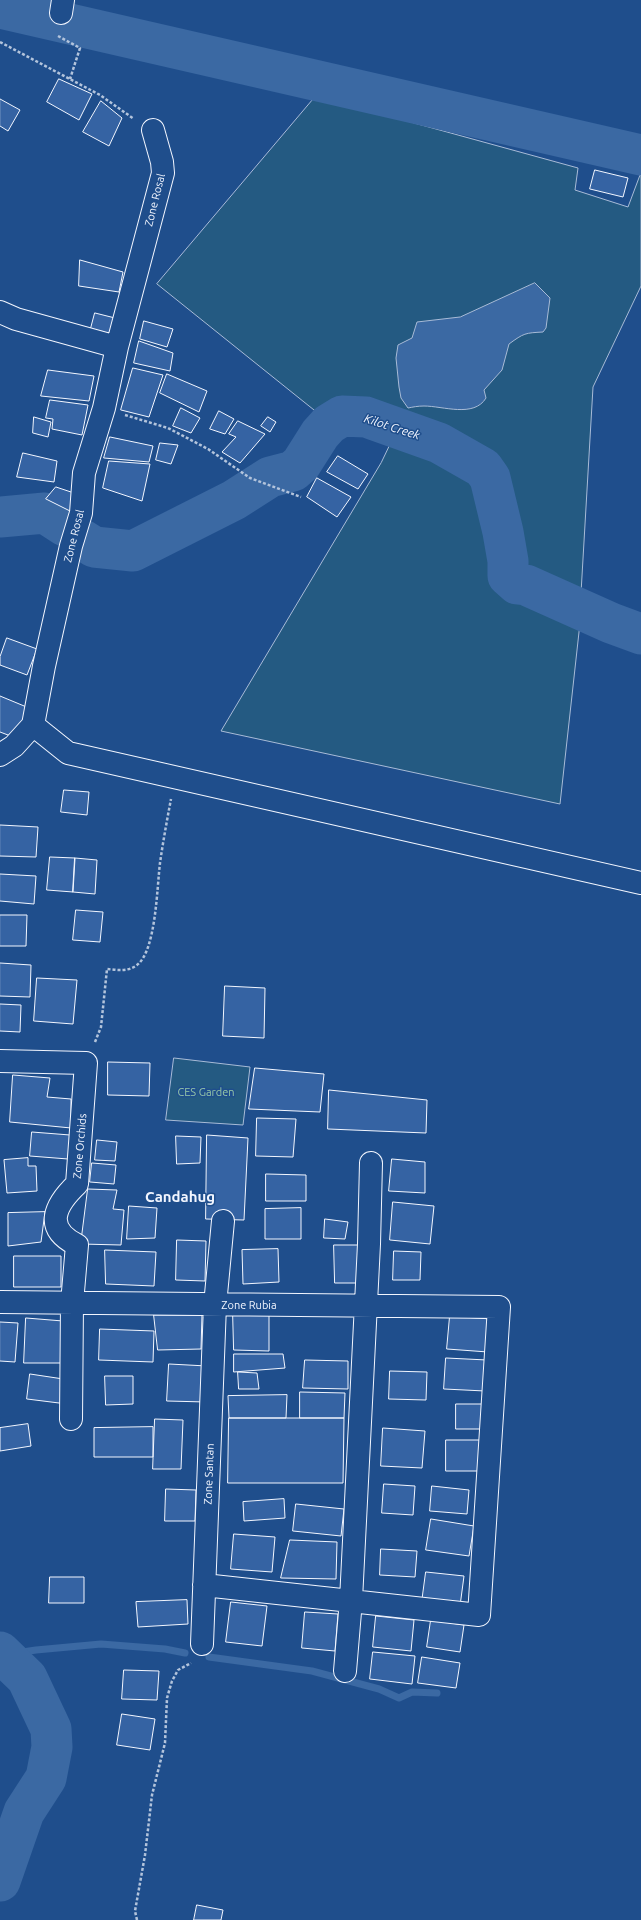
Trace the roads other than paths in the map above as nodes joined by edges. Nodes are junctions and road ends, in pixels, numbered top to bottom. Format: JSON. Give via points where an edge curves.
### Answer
{"nodes":[{"id":1,"x":153,"y":130,"type":"road end"},
{"id":2,"x":0,"y":312,"type":"edge"},
{"id":3,"x":117,"y":347,"type":"junction"},
{"id":4,"x":33,"y":725,"type":"junction"},
{"id":5,"x":0,"y":755,"type":"edge"},
{"id":6,"x":641,"y":883,"type":"edge"},
{"id":7,"x":0,"y":1061,"type":"edge"},
{"id":8,"x":371,"y":1163,"type":"dead end"},
{"id":9,"x":223,"y":1221,"type":"dead end"},
{"id":10,"x":0,"y":1302,"type":"edge"},
{"id":11,"x":72,"y":1303,"type":"junction"},
{"id":12,"x":215,"y":1305,"type":"junction"},
{"id":13,"x":366,"y":1306,"type":"junction"},
{"id":14,"x":71,"y":1419,"type":"dead end"},
{"id":15,"x":204,"y":1585,"type":"junction"},
{"id":16,"x":351,"y":1600,"type":"junction"},
{"id":17,"x":202,"y":1644,"type":"road end"},
{"id":18,"x":344,"y":1671,"type":"dead end"}],
"edges":[{"from":1,"to":3,"type":"street","name":"Zone Rosal","via":[[163,173]]},
{"from":2,"to":3,"type":"street","via":[[16,319]]},
{"from":3,"to":4,"type":"street","name":"Zone Rosal","via":[[104,408],[84,473],[81,513],[70,546]]},
{"from":4,"to":5,"type":"street","via":[[14,746]]},
{"from":4,"to":6,"type":"street","via":[[68,753]]},
{"from":7,"to":11,"type":"street","name":"Zone Orchids","via":[[86,1063],[77,1184],[66,1194],[56,1213],[58,1230],[77,1245]]},
{"from":8,"to":13,"type":"street"},
{"from":9,"to":12,"type":"street","name":"Zone Santan"},
{"from":10,"to":11,"type":"street","name":"Zone Rubia"},
{"from":11,"to":12,"type":"street","name":"Zone Rubia"},
{"from":11,"to":14,"type":"street","name":"Zone Orchids"},
{"from":12,"to":13,"type":"street","name":"Zone Rubia"},
{"from":12,"to":15,"type":"street","name":"Zone Santan"},
{"from":13,"to":16,"type":"street"},
{"from":13,"to":16,"type":"street","name":"Zone Rubia","via":[[499,1307],[479,1615]]},
{"from":15,"to":16,"type":"street"},
{"from":15,"to":17,"type":"street","name":"Zone Santan"},
{"from":16,"to":18,"type":"street"}]}
